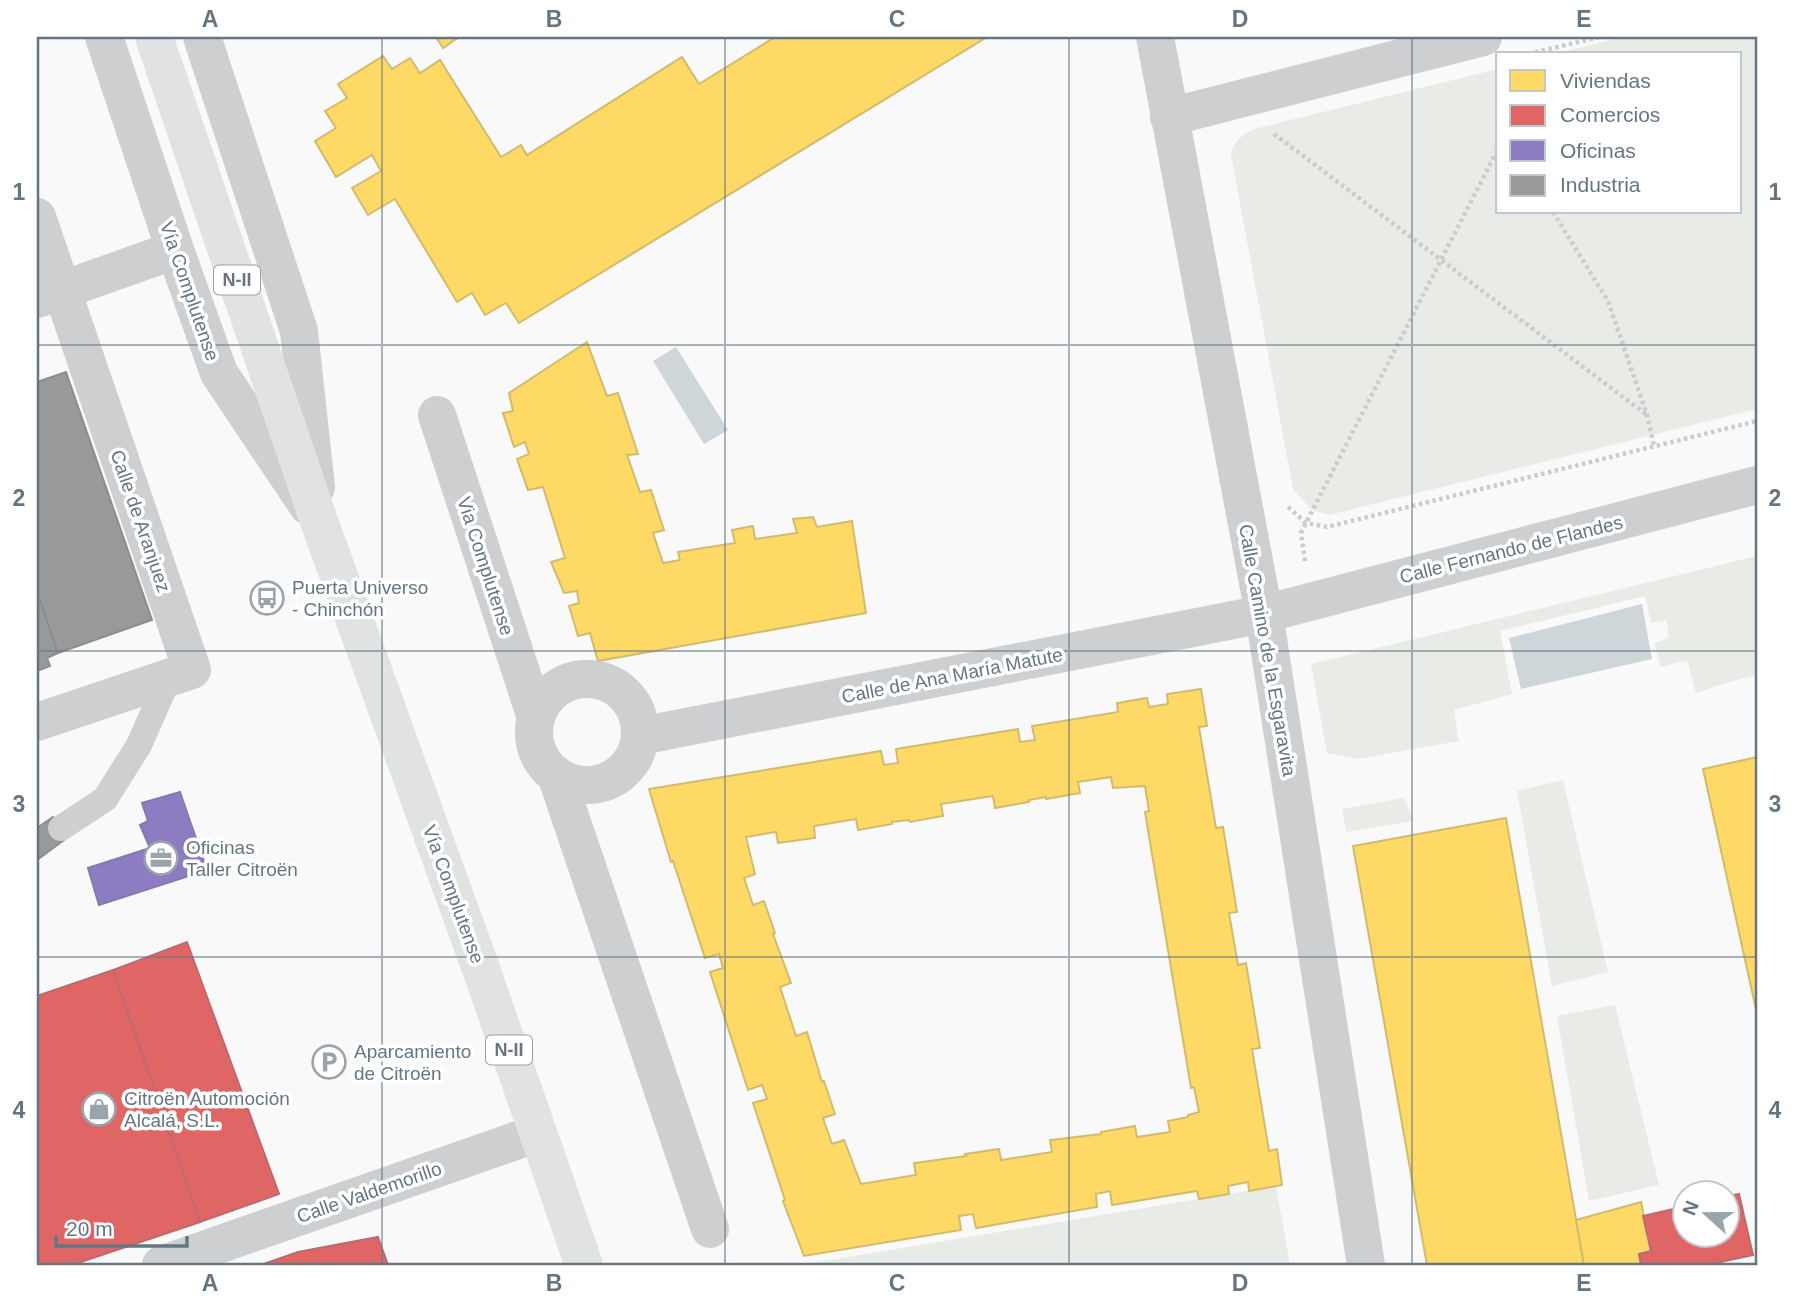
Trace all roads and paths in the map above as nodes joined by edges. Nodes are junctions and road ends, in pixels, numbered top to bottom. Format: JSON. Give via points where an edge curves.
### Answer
{"nodes":[{"id":1,"x":104,"y":37,"type":"edge"},
{"id":2,"x":154,"y":37,"type":"edge"},
{"id":3,"x":202,"y":37,"type":"edge"},
{"id":4,"x":1155,"y":37,"type":"edge"},
{"id":5,"x":1483,"y":37,"type":"edge"},
{"id":6,"x":1599,"y":37,"type":"edge"},
{"id":7,"x":1439,"y":42,"type":"edge"},
{"id":8,"x":1552,"y":51,"type":"edge"},
{"id":9,"x":1169,"y":117,"type":"junction"},
{"id":10,"x":1266,"y":127,"type":"dead end"},
{"id":11,"x":1496,"y":153,"type":"edge"},
{"id":12,"x":1554,"y":214,"type":"edge"},
{"id":13,"x":37,"y":217,"type":"edge"},
{"id":14,"x":175,"y":250,"type":"junction"},
{"id":15,"x":1440,"y":259,"type":"junction"},
{"id":16,"x":50,"y":294,"type":"edge"},
{"id":17,"x":437,"y":415,"type":"dead end"},
{"id":18,"x":1647,"y":415,"type":"junction"},
{"id":19,"x":1757,"y":421,"type":"edge"},
{"id":20,"x":1654,"y":446,"type":"junction"},
{"id":21,"x":1757,"y":485,"type":"edge"},
{"id":22,"x":1286,"y":504,"type":"dead end"},
{"id":23,"x":1306,"y":523,"type":"junction"},
{"id":24,"x":320,"y":524,"type":"junction"},
{"id":25,"x":1311,"y":600,"type":"junction"},
{"id":26,"x":1264,"y":614,"type":"junction"},
{"id":27,"x":168,"y":679,"type":"junction"},
{"id":28,"x":536,"y":718,"type":"junction"},
{"id":29,"x":37,"y":723,"type":"edge"},
{"id":30,"x":640,"y":736,"type":"junction"},
{"id":31,"x":556,"y":775,"type":"junction"},
{"id":32,"x":61,"y":828,"type":"dead end"},
{"id":33,"x":538,"y":1133,"type":"junction"},
{"id":34,"x":710,"y":1229,"type":"dead end"},
{"id":35,"x":161,"y":1265,"type":"edge"},
{"id":36,"x":584,"y":1265,"type":"edge"},
{"id":37,"x":1366,"y":1265,"type":"edge"}],
"edges":[{"from":1,"to":14,"type":"street","name":"Vía Complutense"},
{"from":2,"to":24,"type":"main road","name":"Vía Complutense","number":"N-II"},
{"from":3,"to":24,"type":"street","name":"Vía Complutense","via":[[299,331]]},
{"from":4,"to":9,"type":"street","name":"Calle Camino de la Esgaravita"},
{"from":5,"to":7,"type":"street"},
{"from":6,"to":8,"type":"path"},
{"from":7,"to":9,"type":"street"},
{"from":9,"to":26,"type":"street","name":"Calle Camino de la Esgaravita"},
{"from":10,"to":15,"type":"path"},
{"from":11,"to":15,"type":"path"},
{"from":12,"to":18,"type":"path","via":[[1608,301]]},
{"from":13,"to":16,"type":"street","name":"Calle de Aranjuez"},
{"from":14,"to":16,"type":"street"},
{"from":14,"to":24,"type":"street","name":"Vía Complutense","via":[[219,373]]},
{"from":15,"to":18,"type":"path"},
{"from":15,"to":23,"type":"path"},
{"from":16,"to":27,"type":"street","name":"Calle de Aranjuez","via":[[192,670]]},
{"from":17,"to":28,"type":"street","name":"Via Complutense"},
{"from":18,"to":20,"type":"path"},
{"from":19,"to":20,"type":"path"},
{"from":20,"to":23,"type":"path","via":[[1327,527]]},
{"from":21,"to":25,"type":"street","name":"Calle Fernando de Flandes"},
{"from":22,"to":23,"type":"path"},
{"from":23,"to":25,"type":"path","via":[[1301,533]]},
{"from":24,"to":33,"type":"main road","name":"Vía Complutense","number":"N-II"},
{"from":25,"to":26,"type":"street","name":"Calle Fernando de Flandes"},
{"from":26,"to":30,"type":"street","name":"Calle de Ana María Matute"},
{"from":26,"to":37,"type":"street","name":"Calle Camino de la Esgaravita"},
{"from":27,"to":29,"type":"street","name":"Calle de Aranjuez"},
{"from":27,"to":32,"type":"lane","via":[[139,745],[105,799]]},
{"from":28,"to":30,"type":"street","via":[[555,690],[570,681],[587,679],[619,690],[639,719]]},
{"from":28,"to":31,"type":"street","via":[[538,750]]},
{"from":30,"to":31,"type":"street","via":[[629,765],[602,783],[586,785]]},
{"from":31,"to":34,"type":"street"},
{"from":33,"to":35,"type":"street","name":"Calle Valdemorillo"},
{"from":33,"to":36,"type":"main road","name":"Vía Complutense","number":"N-II"}]}
